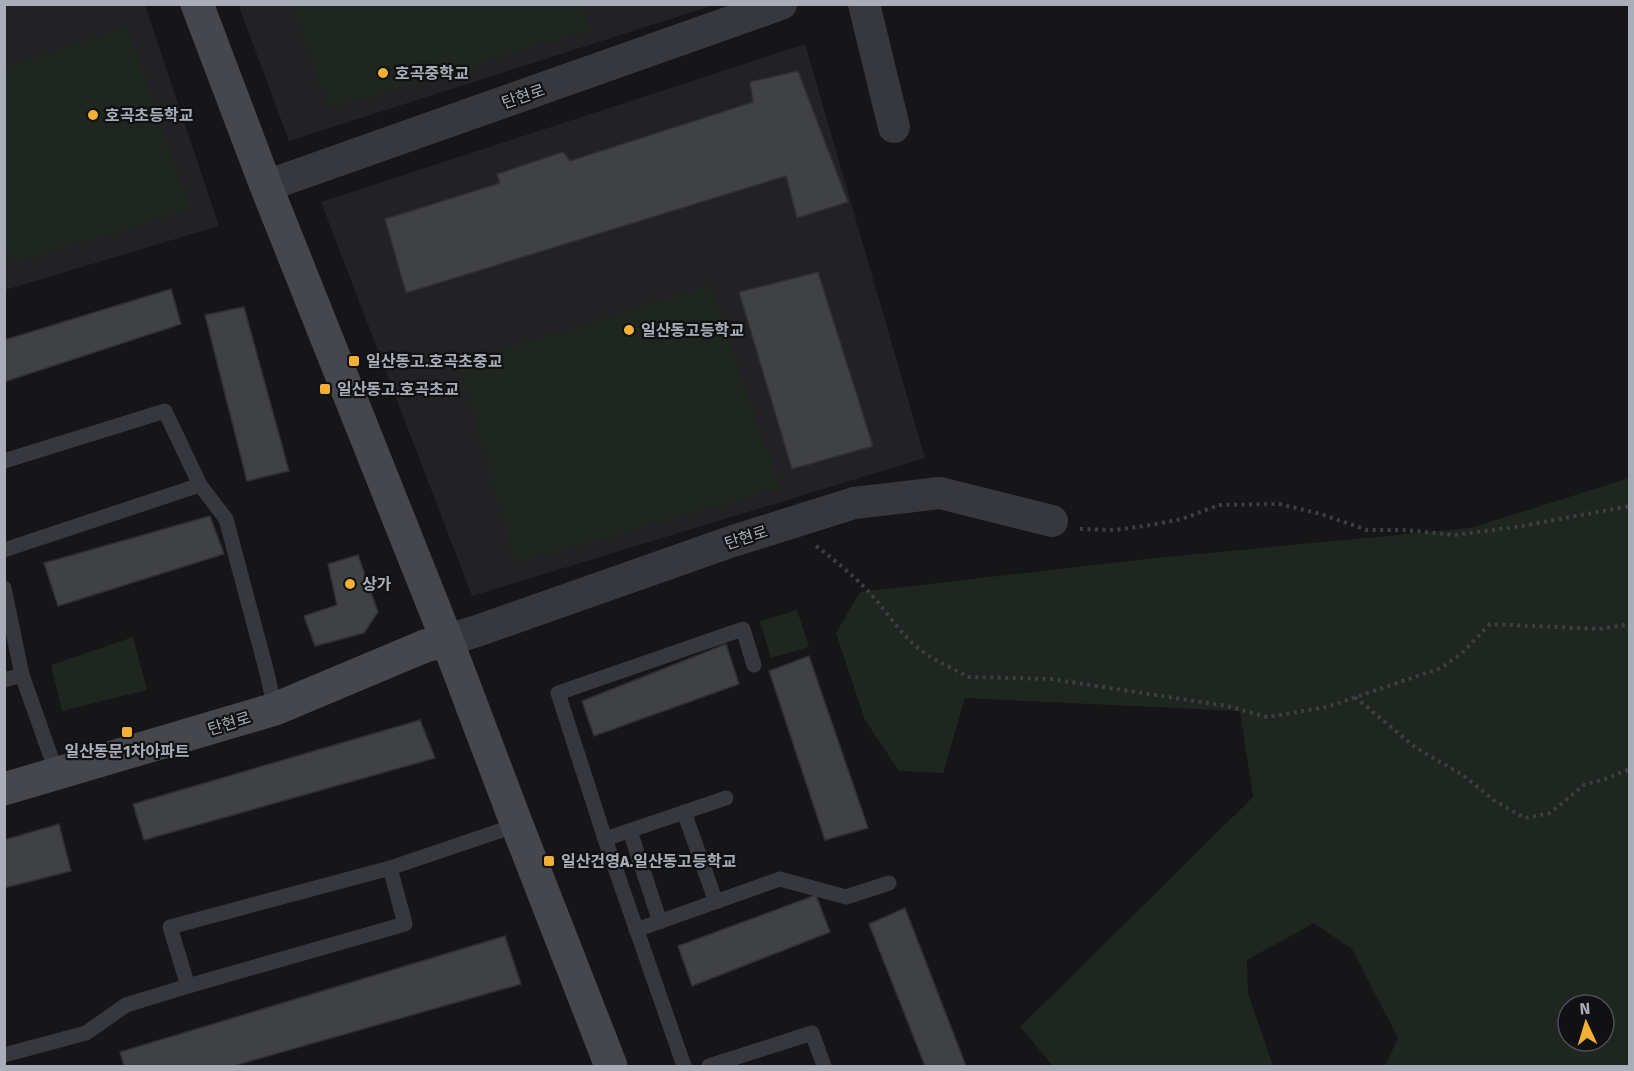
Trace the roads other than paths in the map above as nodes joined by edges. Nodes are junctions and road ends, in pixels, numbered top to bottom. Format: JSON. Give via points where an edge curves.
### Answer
{"nodes":[{"id":1,"x":197,"y":4,"type":"edge"},
{"id":2,"x":781,"y":4,"type":"edge"},
{"id":3,"x":864,"y":4,"type":"edge"},
{"id":4,"x":894,"y":127,"type":"dead end"},
{"id":5,"x":266,"y":186,"type":"junction"},
{"id":6,"x":4,"y":461,"type":"edge"},
{"id":7,"x":200,"y":485,"type":"junction"},
{"id":8,"x":1052,"y":520,"type":"road end"},
{"id":9,"x":4,"y":550,"type":"edge"},
{"id":10,"x":4,"y":588,"type":"edge"},
{"id":11,"x":447,"y":640,"type":"junction"},
{"id":12,"x":754,"y":665,"type":"dead end"},
{"id":13,"x":22,"y":675,"type":"junction"},
{"id":14,"x":4,"y":680,"type":"edge"},
{"id":15,"x":275,"y":709,"type":"junction"},
{"id":16,"x":57,"y":774,"type":"junction"},
{"id":17,"x":4,"y":789,"type":"edge"},
{"id":18,"x":726,"y":798,"type":"dead end"},
{"id":19,"x":684,"y":812,"type":"junction"},
{"id":20,"x":517,"y":825,"type":"junction"},
{"id":21,"x":630,"y":831,"type":"junction"},
{"id":22,"x":604,"y":839,"type":"junction"},
{"id":23,"x":390,"y":868,"type":"junction"},
{"id":24,"x":889,"y":883,"type":"dead end"},
{"id":25,"x":716,"y":902,"type":"junction"},
{"id":26,"x":660,"y":922,"type":"junction"},
{"id":27,"x":636,"y":930,"type":"junction"},
{"id":28,"x":188,"y":986,"type":"junction"},
{"id":29,"x":4,"y":1055,"type":"edge"},
{"id":30,"x":752,"y":1060,"type":"edge"},
{"id":31,"x":611,"y":1066,"type":"edge"},
{"id":32,"x":684,"y":1066,"type":"edge"},
{"id":33,"x":709,"y":1066,"type":"edge"},
{"id":34,"x":824,"y":1066,"type":"edge"}],
"edges":[{"from":1,"to":5,"type":"main road"},
{"from":2,"to":5,"type":"street","name":"탄현로"},
{"from":3,"to":4,"type":"street"},
{"from":5,"to":11,"type":"main road"},
{"from":6,"to":7,"type":"lane","via":[[165,411]]},
{"from":7,"to":9,"type":"lane"},
{"from":7,"to":15,"type":"lane","via":[[226,519]]},
{"from":8,"to":11,"type":"street","name":"탄현로","via":[[940,493],[854,503]]},
{"from":10,"to":13,"type":"lane"},
{"from":11,"to":15,"type":"main road","name":"탄현로"},
{"from":11,"to":20,"type":"main road"},
{"from":12,"to":22,"type":"lane","via":[[743,629],[558,693]]},
{"from":13,"to":14,"type":"lane"},
{"from":13,"to":16,"type":"lane"},
{"from":15,"to":16,"type":"main road","name":"탄현로"},
{"from":16,"to":17,"type":"main road","name":"탄현로"},
{"from":18,"to":19,"type":"lane"},
{"from":19,"to":21,"type":"lane"},
{"from":19,"to":25,"type":"lane"},
{"from":20,"to":23,"type":"lane"},
{"from":20,"to":31,"type":"main road"},
{"from":21,"to":22,"type":"lane"},
{"from":21,"to":26,"type":"lane"},
{"from":22,"to":27,"type":"lane"},
{"from":23,"to":28,"type":"lane","via":[[405,924]]},
{"from":23,"to":28,"type":"lane","via":[[170,927]]},
{"from":24,"to":25,"type":"lane","via":[[846,897],[780,879]]},
{"from":25,"to":26,"type":"lane"},
{"from":26,"to":27,"type":"lane"},
{"from":27,"to":32,"type":"lane"},
{"from":28,"to":29,"type":"lane","via":[[126,1005],[86,1033]]},
{"from":30,"to":33,"type":"lane"},
{"from":30,"to":34,"type":"lane","via":[[812,1033]]}]}
